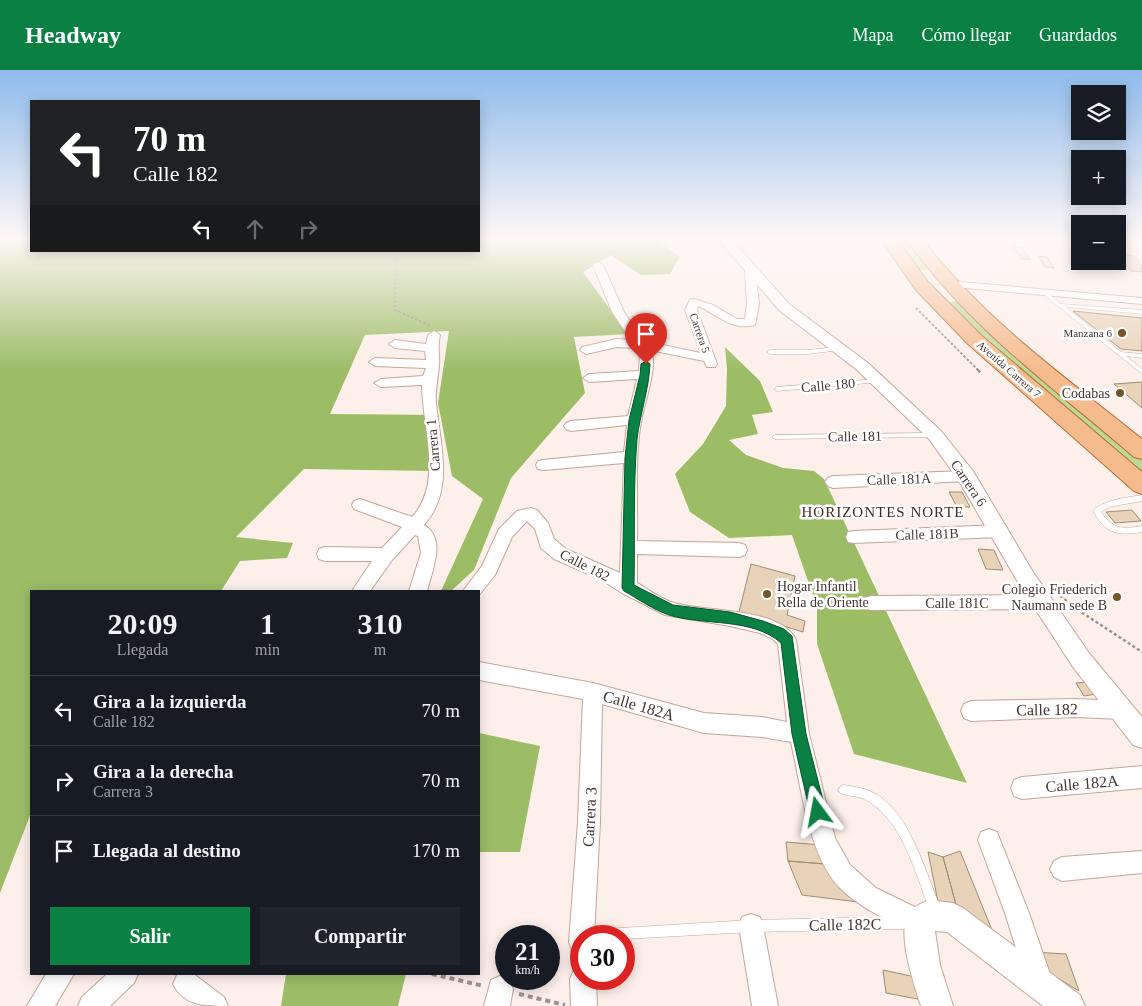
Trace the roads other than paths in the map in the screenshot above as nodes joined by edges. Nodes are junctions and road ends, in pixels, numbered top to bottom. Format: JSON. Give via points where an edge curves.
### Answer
{"nodes":[{"id":1,"x":606,"y":284,"type":"edge"},
{"id":2,"x":751,"y":284,"type":"edge"},
{"id":3,"x":763,"y":284,"type":"edge"},
{"id":4,"x":920,"y":284,"type":"edge"},
{"id":5,"x":949,"y":284,"type":"joint"},
{"id":6,"x":1045,"y":293,"type":"junction"},
{"id":7,"x":1142,"y":301,"type":"edge"},
{"id":8,"x":1060,"y":305,"type":"junction"},
{"id":9,"x":1142,"y":312,"type":"edge"},
{"id":10,"x":433,"y":342,"type":"joint"},
{"id":11,"x":395,"y":344,"type":"dead end"},
{"id":12,"x":640,"y":344,"type":"junction"},
{"id":13,"x":841,"y":349,"type":"junction"},
{"id":14,"x":586,"y":350,"type":"dead end"},
{"id":15,"x":770,"y":352,"type":"dead end"},
{"id":16,"x":1121,"y":354,"type":"junction"},
{"id":17,"x":1142,"y":356,"type":"edge"},
{"id":18,"x":375,"y":362,"type":"dead end"},
{"id":19,"x":433,"y":364,"type":"junction"},
{"id":20,"x":1142,"y":372,"type":"edge"},
{"id":21,"x":645,"y":375,"type":"junction"},
{"id":22,"x":589,"y":378,"type":"dead end"},
{"id":23,"x":429,"y":380,"type":"junction"},
{"id":24,"x":879,"y":380,"type":"junction"},
{"id":25,"x":381,"y":383,"type":"dead end"},
{"id":26,"x":777,"y":389,"type":"dead end"},
{"id":27,"x":634,"y":420,"type":"junction"},
{"id":28,"x":571,"y":426,"type":"dead end"},
{"id":29,"x":935,"y":434,"type":"junction"},
{"id":30,"x":775,"y":437,"type":"dead end"},
{"id":31,"x":1142,"y":451,"type":"edge"},
{"id":32,"x":630,"y":458,"type":"junction"},
{"id":33,"x":543,"y":464,"type":"dead end"},
{"id":34,"x":966,"y":476,"type":"junction"},
{"id":35,"x":833,"y":482,"type":"dead end"},
{"id":36,"x":1142,"y":484,"type":"edge"},
{"id":37,"x":1142,"y":498,"type":"edge"},
{"id":38,"x":360,"y":505,"type":"dead end"},
{"id":39,"x":414,"y":526,"type":"junction"},
{"id":40,"x":1142,"y":530,"type":"edge"},
{"id":41,"x":1000,"y":531,"type":"junction"},
{"id":42,"x":854,"y":537,"type":"dead end"},
{"id":43,"x":630,"y":547,"type":"junction"},
{"id":44,"x":739,"y":550,"type":"dead end"},
{"id":45,"x":325,"y":554,"type":"dead end"},
{"id":46,"x":386,"y":555,"type":"junction"},
{"id":47,"x":628,"y":588,"type":"junction"},
{"id":48,"x":362,"y":590,"type":"edge"},
{"id":49,"x":418,"y":590,"type":"edge"},
{"id":50,"x":473,"y":590,"type":"edge"},
{"id":51,"x":1048,"y":596,"type":"junction"},
{"id":52,"x":872,"y":603,"type":"dead end"},
{"id":53,"x":480,"y":671,"type":"edge"},
{"id":54,"x":593,"y":692,"type":"junction"},
{"id":55,"x":1122,"y":710,"type":"junction"},
{"id":56,"x":971,"y":711,"type":"dead end"},
{"id":57,"x":799,"y":734,"type":"junction"},
{"id":58,"x":1142,"y":736,"type":"edge"},
{"id":59,"x":1142,"y":777,"type":"edge"},
{"id":60,"x":1022,"y":788,"type":"dead end"},
{"id":61,"x":843,"y":790,"type":"dead end"},
{"id":62,"x":990,"y":840,"type":"dead end"},
{"id":63,"x":1142,"y":862,"type":"edge"},
{"id":64,"x":1062,"y":869,"type":"dead end"},
{"id":65,"x":929,"y":919,"type":"junction"},
{"id":66,"x":582,"y":925,"type":"edge"},
{"id":67,"x":751,"y":926,"type":"junction"},
{"id":68,"x":635,"y":933,"type":"edge"},
{"id":69,"x":60,"y":975,"type":"edge"},
{"id":70,"x":125,"y":975,"type":"edge"},
{"id":71,"x":1039,"y":982,"type":"junction"},
{"id":72,"x":186,"y":984,"type":"dead end"},
{"id":73,"x":583,"y":990,"type":"edge"},
{"id":74,"x":40,"y":1006,"type":"edge"},
{"id":75,"x":91,"y":1006,"type":"edge"},
{"id":76,"x":215,"y":1006,"type":"edge"},
{"id":77,"x":584,"y":1006,"type":"edge"},
{"id":78,"x":765,"y":1006,"type":"edge"},
{"id":79,"x":937,"y":1006,"type":"edge"},
{"id":80,"x":1069,"y":1006,"type":"edge"}],
"edges":[{"from":1,"to":12,"type":"street","via":[[618,312]]},
{"from":2,"to":12,"type":"street","name":"Carrera 5","via":[[751,322],[731,322],[704,303],[694,302],[690,310],[710,361]]},
{"from":3,"to":13,"type":"street","name":"Carrera 6","via":[[784,307]]},
{"from":4,"to":36,"type":"main road","name":"Avenida Carrera 7","via":[[989,353]]},
{"from":5,"to":6,"type":"street"},
{"from":5,"to":31,"type":"main road","name":"Avenida Carrera 7","via":[[1025,355]]},
{"from":6,"to":7,"type":"street"},
{"from":6,"to":8,"type":"lane"},
{"from":8,"to":9,"type":"lane"},
{"from":8,"to":16,"type":"lane"},
{"from":10,"to":11,"type":"street"},
{"from":10,"to":19,"type":"street","name":"Carrera 1"},
{"from":12,"to":14,"type":"street","via":[[616,343]]},
{"from":12,"to":21,"type":"street","via":[[646,353]]},
{"from":13,"to":15,"type":"lane"},
{"from":13,"to":24,"type":"street","name":"Carrera 6"},
{"from":16,"to":17,"type":"lane"},
{"from":16,"to":20,"type":"lane"},
{"from":18,"to":19,"type":"street"},
{"from":19,"to":23,"type":"street","name":"Carrera 1"},
{"from":21,"to":22,"type":"street"},
{"from":21,"to":27,"type":"street"},
{"from":23,"to":25,"type":"street"},
{"from":23,"to":39,"type":"street","name":"Carrera 1","via":[[437,466],[435,486],[427,511]]},
{"from":24,"to":26,"type":"lane","name":"Calle 180"},
{"from":24,"to":29,"type":"street","name":"Carrera 6"},
{"from":27,"to":28,"type":"street"},
{"from":27,"to":32,"type":"street"},
{"from":29,"to":30,"type":"lane","name":"Calle 181"},
{"from":29,"to":34,"type":"street","name":"Carrera 6"},
{"from":32,"to":33,"type":"street"},
{"from":32,"to":43,"type":"street"},
{"from":34,"to":35,"type":"street","name":"Calle 181A"},
{"from":34,"to":41,"type":"street","name":"Carrera 6"},
{"from":37,"to":40,"type":"lane","via":[[1108,505],[1097,511],[1113,530]]},
{"from":38,"to":39,"type":"street"},
{"from":39,"to":46,"type":"street","name":"Carrera 1"},
{"from":39,"to":49,"type":"street","via":[[425,533],[429,553]]},
{"from":41,"to":42,"type":"street","name":"Calle 181B"},
{"from":41,"to":51,"type":"street","name":"Carrera 6","via":[[1026,578]]},
{"from":43,"to":44,"type":"street"},
{"from":43,"to":47,"type":"street"},
{"from":45,"to":46,"type":"street"},
{"from":46,"to":48,"type":"street","name":"Carrera 1"},
{"from":47,"to":50,"type":"street","name":"Calle 182","via":[[606,574],[560,554],[547,543],[542,527],[531,514],[523,515],[505,533],[489,570]]},
{"from":47,"to":57,"type":"street","name":"Calle 182","via":[[671,610],[754,624],[779,633],[788,640]]},
{"from":51,"to":52,"type":"street","name":"Calle 181C"},
{"from":51,"to":55,"type":"street","name":"Carrera 6","via":[[1081,660]]},
{"from":53,"to":54,"type":"street","name":"Calle 182A"},
{"from":54,"to":57,"type":"street","name":"Calle 182A","via":[[704,723],[762,727]]},
{"from":54,"to":66,"type":"street","name":"Carrera 3"},
{"from":55,"to":56,"type":"street","name":"Calle 182"},
{"from":55,"to":58,"type":"street","name":"Carrera 6"},
{"from":57,"to":65,"type":"street","via":[[825,842],[842,873],[868,896]]},
{"from":59,"to":60,"type":"street","name":"Calle 182A"},
{"from":61,"to":65,"type":"lane","via":[[866,794],[887,808],[904,834]]},
{"from":62,"to":71,"type":"street"},
{"from":63,"to":64,"type":"street"},
{"from":65,"to":67,"type":"lane","name":"Calle 182C"},
{"from":65,"to":71,"type":"street","name":"Calle 182C","via":[[952,918]]},
{"from":65,"to":79,"type":"street","via":[[921,954]]},
{"from":67,"to":68,"type":"lane","name":"Calle 182C"},
{"from":67,"to":78,"type":"street"},
{"from":69,"to":74,"type":"street"},
{"from":70,"to":75,"type":"street"},
{"from":71,"to":80,"type":"street","name":"Calle 182C"},
{"from":72,"to":76,"type":"street"},
{"from":73,"to":77,"type":"street"}]}
